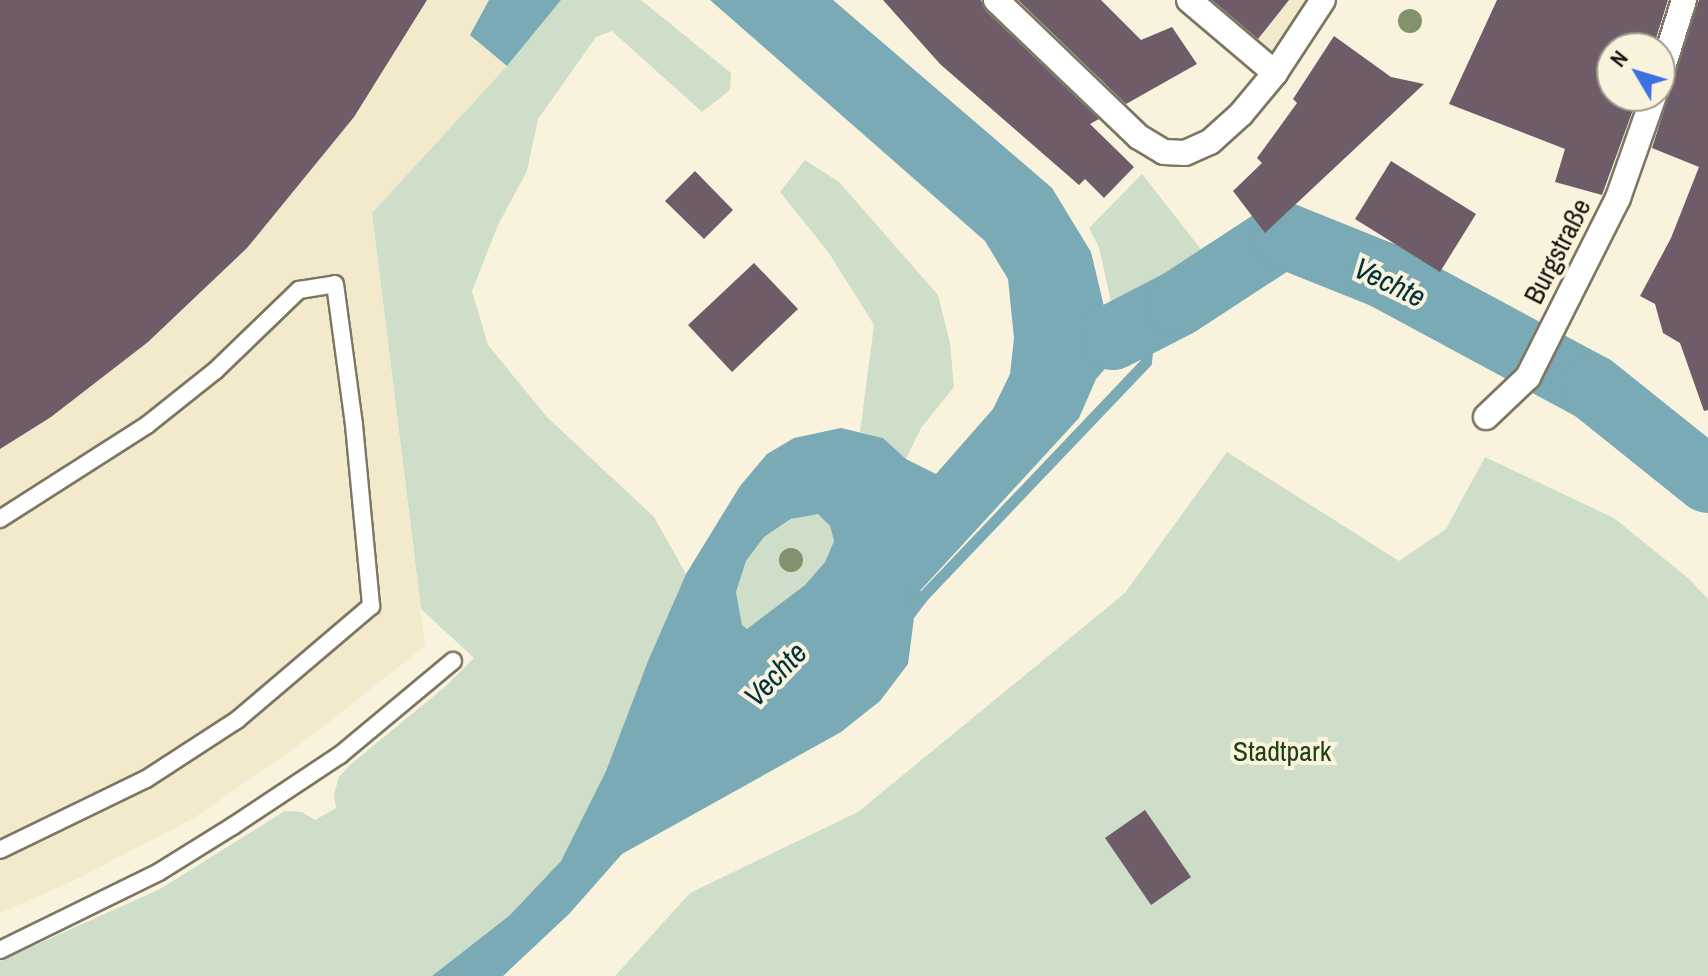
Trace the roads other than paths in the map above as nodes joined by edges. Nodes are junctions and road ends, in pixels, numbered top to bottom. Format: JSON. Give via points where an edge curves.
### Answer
{"nodes":[{"id":1,"x":996,"y":0,"type":"edge"},
{"id":2,"x":1189,"y":0,"type":"edge"},
{"id":3,"x":1323,"y":0,"type":"edge"},
{"id":4,"x":1684,"y":0,"type":"edge"},
{"id":5,"x":1674,"y":32,"type":"edge"},
{"id":6,"x":1275,"y":73,"type":"junction"},
{"id":7,"x":1648,"y":112,"type":"edge"},
{"id":8,"x":1486,"y":417,"type":"dead end"},
{"id":9,"x":0,"y":519,"type":"edge"},
{"id":10,"x":453,"y":661,"type":"dead end"},
{"id":11,"x":0,"y":850,"type":"edge"},
{"id":12,"x":0,"y":950,"type":"edge"}],
"edges":[{"from":1,"to":6,"type":"street","via":[[1139,137],[1164,152],[1185,153],[1210,142]]},
{"from":2,"to":6,"type":"street"},
{"from":3,"to":6,"type":"street"},
{"from":4,"to":5,"type":"street"},
{"from":7,"to":8,"type":"street","name":"Burgstraße","via":[[1618,198],[1528,377]]},
{"from":9,"to":11,"type":"lane","via":[[147,425],[215,371],[299,290],[335,284],[371,606],[237,720],[146,779]]},
{"from":10,"to":12,"type":"lane","via":[[340,755],[233,826],[159,872]]}]}
